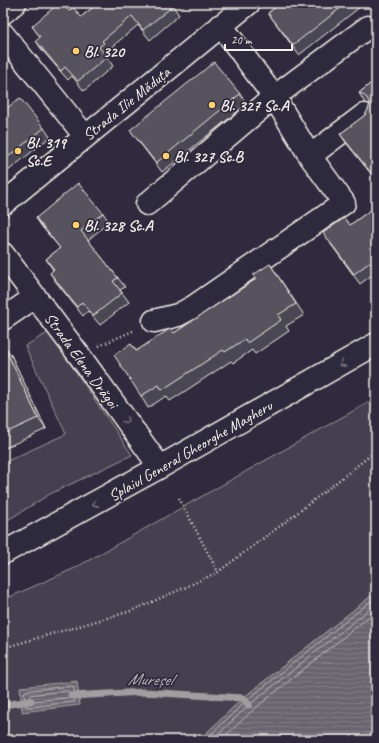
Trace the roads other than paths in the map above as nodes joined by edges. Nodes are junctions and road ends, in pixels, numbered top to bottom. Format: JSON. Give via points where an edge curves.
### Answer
{"nodes":[{"id":1,"x":15,"y":3,"type":"edge"},
{"id":2,"x":249,"y":3,"type":"edge"},
{"id":3,"x":3,"y":13,"type":"edge"},
{"id":4,"x":221,"y":25,"type":"junction"},
{"id":5,"x":368,"y":27,"type":"dead end"},
{"id":6,"x":3,"y":34,"type":"edge"},
{"id":7,"x":274,"y":97,"type":"junction"},
{"id":8,"x":364,"y":115,"type":"edge"},
{"id":9,"x":85,"y":136,"type":"junction"},
{"id":10,"x":310,"y":156,"type":"junction"},
{"id":11,"x":3,"y":204,"type":"edge"},
{"id":12,"x":147,"y":204,"type":"dead end"},
{"id":13,"x":3,"y":254,"type":"edge"},
{"id":14,"x":35,"y":297,"type":"junction"},
{"id":15,"x":3,"y":318,"type":"edge"},
{"id":16,"x":154,"y":321,"type":"road end"},
{"id":17,"x":376,"y":344,"type":"edge"},
{"id":18,"x":160,"y":467,"type":"junction"},
{"id":19,"x":3,"y":554,"type":"edge"}],
"edges":[{"from":1,"to":3,"type":"street"},
{"from":2,"to":4,"type":"street","name":"Strada Ilie Măduța"},
{"from":4,"to":7,"type":"street"},
{"from":4,"to":9,"type":"street","name":"Strada Ilie Măduța"},
{"from":5,"to":7,"type":"street"},
{"from":6,"to":9,"type":"street"},
{"from":7,"to":10,"type":"street"},
{"from":7,"to":12,"type":"street"},
{"from":8,"to":10,"type":"street"},
{"from":9,"to":11,"type":"street","name":"Strada Ilie Măduța"},
{"from":10,"to":16,"type":"street","via":[[344,202],[193,307],[178,315]]},
{"from":13,"to":14,"type":"street","name":"Strada Elena Drăgoi"},
{"from":14,"to":15,"type":"street"},
{"from":14,"to":18,"type":"street","name":"Strada Elena Drăgoi","one_way":true},
{"from":17,"to":18,"type":"street","name":"Splaiul General Gheorghe Magheru","one_way":true},
{"from":18,"to":19,"type":"street","name":"Splaiul General Gheorghe Magheru","one_way":true}]}
